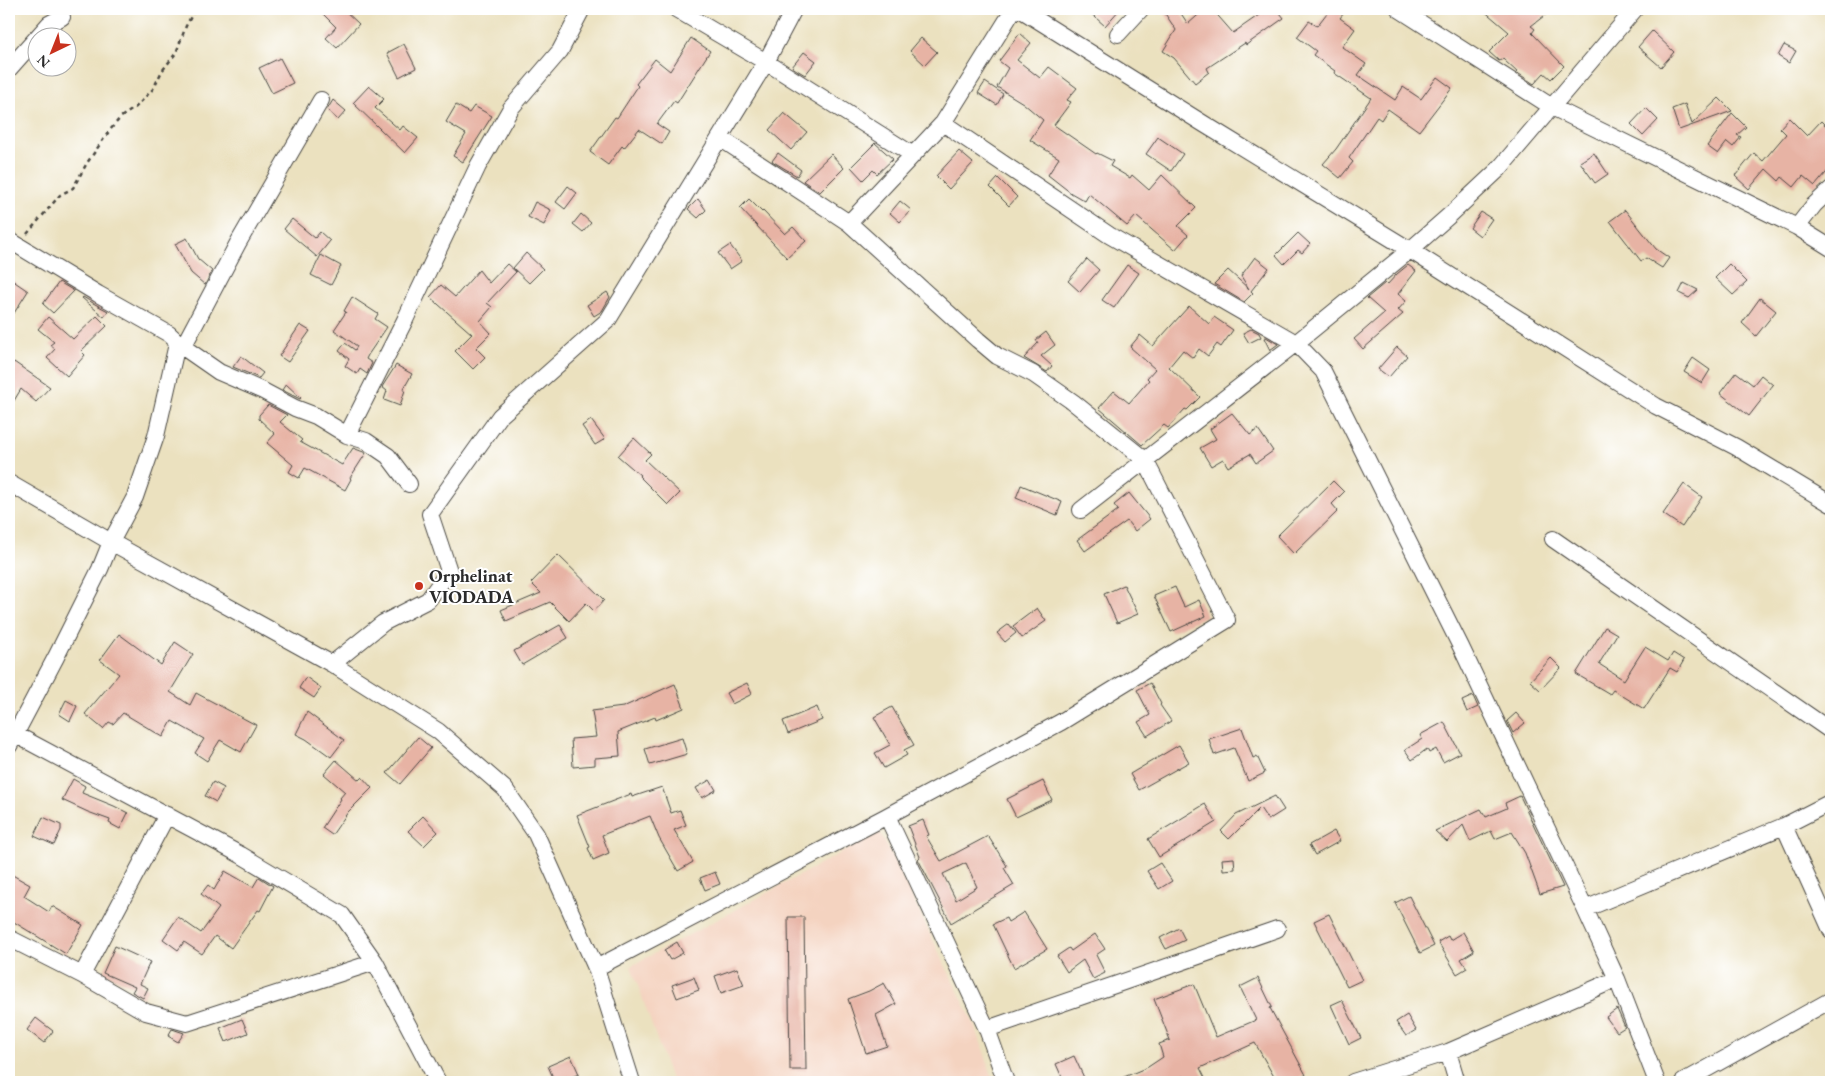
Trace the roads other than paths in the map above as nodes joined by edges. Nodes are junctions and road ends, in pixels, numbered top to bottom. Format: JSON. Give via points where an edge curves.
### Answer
{"nodes":[{"id":1,"x":582,"y":9,"type":"edge"},
{"id":2,"x":676,"y":9,"type":"edge"},
{"id":3,"x":794,"y":9,"type":"edge"},
{"id":4,"x":1014,"y":9,"type":"edge"},
{"id":5,"x":1020,"y":9,"type":"edge"},
{"id":6,"x":1141,"y":9,"type":"edge"},
{"id":7,"x":1399,"y":9,"type":"edge"},
{"id":8,"x":1635,"y":9,"type":"edge"},
{"id":9,"x":62,"y":17,"type":"dead end"},
{"id":10,"x":1118,"y":34,"type":"dead end"},
{"id":11,"x":766,"y":62,"type":"junction"},
{"id":12,"x":9,"y":69,"type":"edge"},
{"id":13,"x":321,"y":100,"type":"dead end"},
{"id":14,"x":1552,"y":107,"type":"junction"},
{"id":15,"x":943,"y":123,"type":"junction"},
{"id":16,"x":720,"y":138,"type":"junction"},
{"id":17,"x":913,"y":155,"type":"junction"},
{"id":18,"x":1831,"y":190,"type":"edge"},
{"id":19,"x":849,"y":223,"type":"junction"},
{"id":20,"x":1797,"y":228,"type":"junction"},
{"id":21,"x":13,"y":242,"type":"edge"},
{"id":22,"x":1831,"y":248,"type":"edge"},
{"id":23,"x":1410,"y":250,"type":"junction"},
{"id":24,"x":1296,"y":343,"type":"junction"},
{"id":25,"x":183,"y":347,"type":"junction"},
{"id":26,"x":347,"y":435,"type":"junction"},
{"id":27,"x":1145,"y":460,"type":"junction"},
{"id":28,"x":9,"y":483,"type":"edge"},
{"id":29,"x":409,"y":484,"type":"dead end"},
{"id":30,"x":1831,"y":504,"type":"edge"},
{"id":31,"x":1081,"y":510,"type":"dead end"},
{"id":32,"x":1553,"y":538,"type":"dead end"},
{"id":33,"x":111,"y":542,"type":"junction"},
{"id":34,"x":332,"y":664,"type":"junction"},
{"id":35,"x":1831,"y":731,"type":"edge"},
{"id":36,"x":11,"y":737,"type":"edge"},
{"id":37,"x":1831,"y":802,"type":"edge"},
{"id":38,"x":166,"y":815,"type":"junction"},
{"id":39,"x":887,"y":816,"type":"junction"},
{"id":40,"x":1784,"y":826,"type":"junction"},
{"id":41,"x":1585,"y":909,"type":"junction"},
{"id":42,"x":1277,"y":929,"type":"dead end"},
{"id":43,"x":1831,"y":930,"type":"edge"},
{"id":44,"x":9,"y":938,"type":"edge"},
{"id":45,"x":375,"y":962,"type":"junction"},
{"id":46,"x":596,"y":968,"type":"junction"},
{"id":47,"x":82,"y":975,"type":"junction"},
{"id":48,"x":1617,"y":979,"type":"junction"},
{"id":49,"x":1831,"y":1000,"type":"edge"},
{"id":50,"x":987,"y":1028,"type":"junction"},
{"id":51,"x":1448,"y":1052,"type":"junction"},
{"id":52,"x":438,"y":1082,"type":"edge"},
{"id":53,"x":632,"y":1082,"type":"edge"},
{"id":54,"x":1006,"y":1082,"type":"edge"},
{"id":55,"x":1353,"y":1082,"type":"edge"},
{"id":56,"x":1457,"y":1082,"type":"edge"},
{"id":57,"x":1657,"y":1082,"type":"edge"},
{"id":58,"x":1683,"y":1082,"type":"edge"}],
"edges":[{"from":1,"to":26,"type":"street","via":[[560,51],[511,108],[478,166]]},
{"from":2,"to":11,"type":"street"},
{"from":3,"to":11,"type":"street"},
{"from":4,"to":15,"type":"street"},
{"from":5,"to":23,"type":"street"},
{"from":6,"to":10,"type":"street"},
{"from":7,"to":14,"type":"street"},
{"from":8,"to":14,"type":"street"},
{"from":9,"to":12,"type":"street","via":[[49,24]]},
{"from":11,"to":16,"type":"street"},
{"from":11,"to":17,"type":"street"},
{"from":13,"to":25,"type":"street","via":[[238,243]]},
{"from":14,"to":20,"type":"street"},
{"from":14,"to":23,"type":"street","via":[[1499,169]]},
{"from":15,"to":17,"type":"street"},
{"from":15,"to":24,"type":"street","via":[[1109,235]]},
{"from":16,"to":19,"type":"street"},
{"from":16,"to":34,"type":"street","via":[[608,320],[500,416],[430,514],[449,570],[428,600],[383,623]]},
{"from":17,"to":19,"type":"street"},
{"from":18,"to":20,"type":"street","via":[[1814,204]]},
{"from":19,"to":27,"type":"street","via":[[997,356],[1033,374],[1073,402]]},
{"from":20,"to":22,"type":"street"},
{"from":21,"to":25,"type":"street","via":[[169,334]]},
{"from":23,"to":24,"type":"street"},
{"from":23,"to":30,"type":"street","via":[[1656,406],[1736,447]]},
{"from":24,"to":27,"type":"street"},
{"from":24,"to":41,"type":"street","via":[[1323,371],[1461,647]]},
{"from":25,"to":26,"type":"street","via":[[219,372],[316,416]]},
{"from":25,"to":33,"type":"street","via":[[178,344],[156,436],[135,497]]},
{"from":26,"to":29,"type":"street","via":[[366,441],[388,456]]},
{"from":27,"to":31,"type":"street"},
{"from":27,"to":39,"type":"street","via":[[1227,620],[1061,722]]},
{"from":28,"to":33,"type":"street"},
{"from":32,"to":35,"type":"street"},
{"from":33,"to":34,"type":"street"},
{"from":33,"to":36,"type":"street","via":[[56,657]]},
{"from":34,"to":46,"type":"street","via":[[438,730],[505,789],[536,834]]},
{"from":36,"to":38,"type":"street"},
{"from":37,"to":40,"type":"street"},
{"from":38,"to":45,"type":"street","via":[[342,914]]},
{"from":38,"to":47,"type":"street"},
{"from":39,"to":46,"type":"street"},
{"from":39,"to":50,"type":"street"},
{"from":40,"to":41,"type":"street"},
{"from":40,"to":43,"type":"street"},
{"from":41,"to":48,"type":"street"},
{"from":42,"to":50,"type":"street"},
{"from":44,"to":47,"type":"street"},
{"from":45,"to":47,"type":"street","via":[[187,1023],[146,1012]]},
{"from":45,"to":52,"type":"street"},
{"from":46,"to":53,"type":"street"},
{"from":48,"to":51,"type":"street"},
{"from":48,"to":57,"type":"street"},
{"from":49,"to":58,"type":"street"},
{"from":50,"to":54,"type":"street"},
{"from":51,"to":55,"type":"street"},
{"from":51,"to":56,"type":"street"}]}
